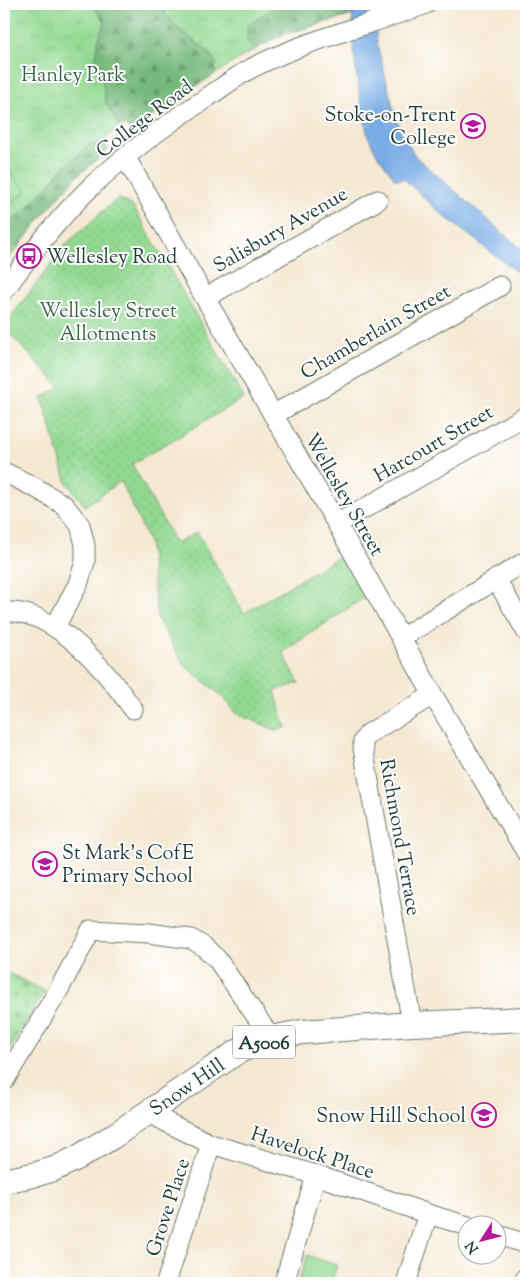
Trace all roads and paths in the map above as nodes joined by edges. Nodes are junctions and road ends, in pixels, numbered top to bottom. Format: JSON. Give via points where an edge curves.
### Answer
{"nodes":[{"id":1,"x":426,"y":4,"type":"edge"},
{"id":2,"x":126,"y":158,"type":"junction"},
{"id":3,"x":378,"y":200,"type":"dead end"},
{"id":4,"x":500,"y":286,"type":"dead end"},
{"id":5,"x":4,"y":291,"type":"edge"},
{"id":6,"x":205,"y":298,"type":"junction"},
{"id":7,"x":273,"y":415,"type":"junction"},
{"id":8,"x":526,"y":416,"type":"edge"},
{"id":9,"x":6,"y":473,"type":"dead end"},
{"id":10,"x":337,"y":524,"type":"junction"},
{"id":11,"x":526,"y":561,"type":"edge"},
{"id":12,"x":496,"y":579,"type":"junction"},
{"id":13,"x":4,"y":612,"type":"edge"},
{"id":14,"x":55,"y":627,"type":"junction"},
{"id":15,"x":526,"y":631,"type":"edge"},
{"id":16,"x":401,"y":638,"type":"junction"},
{"id":17,"x":433,"y":695,"type":"junction"},
{"id":18,"x":134,"y":709,"type":"dead end"},
{"id":19,"x":526,"y":852,"type":"edge"},
{"id":20,"x":526,"y":1019,"type":"edge"},
{"id":21,"x":412,"y":1024,"type":"junction"},
{"id":22,"x":271,"y":1038,"type":"junction"},
{"id":23,"x":4,"y":1081,"type":"edge"},
{"id":24,"x":148,"y":1113,"type":"junction"},
{"id":25,"x":211,"y":1144,"type":"junction"},
{"id":26,"x":316,"y":1175,"type":"junction"},
{"id":27,"x":4,"y":1180,"type":"edge"},
{"id":28,"x":428,"y":1214,"type":"junction"},
{"id":29,"x":458,"y":1223,"type":"edge"},
{"id":30,"x":508,"y":1238,"type":"edge"},
{"id":31,"x":526,"y":1244,"type":"edge"},
{"id":32,"x":526,"y":1277,"type":"edge"},
{"id":33,"x":166,"y":1283,"type":"edge"},
{"id":34,"x":284,"y":1283,"type":"edge"},
{"id":35,"x":406,"y":1283,"type":"edge"},
{"id":36,"x":524,"y":1283,"type":"edge"}],
"edges":[{"from":1,"to":2,"type":"street","name":"College Road","via":[[317,40],[254,67],[181,114]]},
{"from":2,"to":5,"type":"street","name":"College Road","via":[[94,184],[63,217]]},
{"from":2,"to":6,"type":"street","name":"Wellesley Street"},
{"from":3,"to":6,"type":"street","name":"Salisbury Avenue"},
{"from":4,"to":7,"type":"street","name":"Chamberlain Street"},
{"from":6,"to":7,"type":"street","name":"Wellesley Street"},
{"from":7,"to":10,"type":"street","name":"Wellesley Street"},
{"from":8,"to":10,"type":"street","name":"Harcourt Street"},
{"from":9,"to":14,"type":"street","via":[[64,505],[80,525],[85,562],[78,584]]},
{"from":10,"to":16,"type":"street","name":"Wellesley Street"},
{"from":11,"to":12,"type":"street"},
{"from":12,"to":15,"type":"street"},
{"from":12,"to":16,"type":"street"},
{"from":13,"to":14,"type":"street","via":[[33,615]]},
{"from":14,"to":18,"type":"street","via":[[93,659]]},
{"from":16,"to":17,"type":"street","name":"Wellesley Street"},
{"from":17,"to":19,"type":"street","name":"Wellesley Street"},
{"from":17,"to":21,"type":"street","name":"Richmond Terrace","via":[[368,734],[363,748]]},
{"from":20,"to":21,"type":"main road","name":"Snow Hill","number":"A5006"},
{"from":21,"to":22,"type":"main road","name":"Snow Hill","number":"A5006","via":[[302,1032]]},
{"from":22,"to":23,"type":"street","via":[[217,959],[203,946],[191,939],[92,930]]},
{"from":22,"to":24,"type":"main road","name":"Snow Hill","number":"A5006","via":[[237,1052]]},
{"from":24,"to":25,"type":"street","name":"Havelock Place"},
{"from":24,"to":27,"type":"main road","name":"Snow Hill","number":"A5006","via":[[54,1169]]},
{"from":25,"to":26,"type":"street","name":"Havelock Place"},
{"from":25,"to":33,"type":"street","name":"Grove Place"},
{"from":26,"to":28,"type":"street","name":"Havelock Place"},
{"from":26,"to":34,"type":"street"},
{"from":28,"to":29,"type":"street","name":"Havelock Place"},
{"from":28,"to":35,"type":"street"},
{"from":30,"to":31,"type":"street"},
{"from":32,"to":36,"type":"street"}]}
